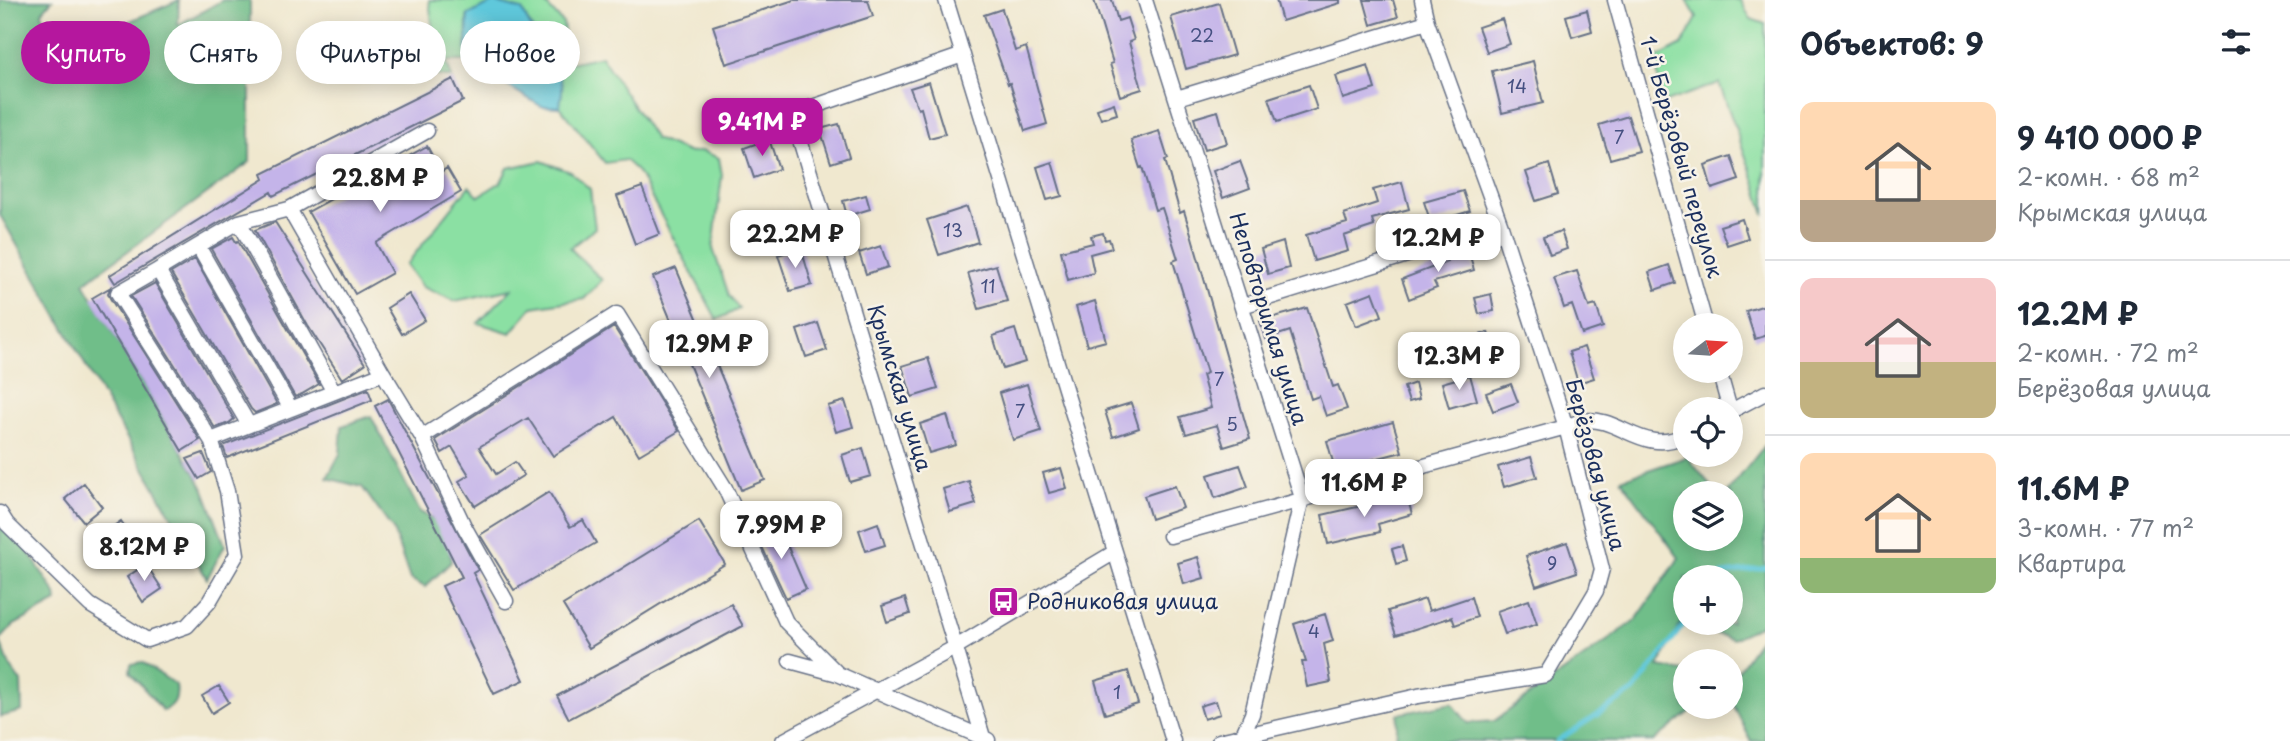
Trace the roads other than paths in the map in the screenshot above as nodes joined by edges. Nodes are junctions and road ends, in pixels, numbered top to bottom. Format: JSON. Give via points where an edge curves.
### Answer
{"nodes":[{"id":1,"x":946,"y":0,"type":"edge"},
{"id":2,"x":1145,"y":0,"type":"edge"},
{"id":3,"x":1422,"y":0,"type":"edge"},
{"id":4,"x":1615,"y":0,"type":"edge"},
{"id":5,"x":1427,"y":22,"type":"junction"},
{"id":6,"x":963,"y":55,"type":"junction"},
{"id":7,"x":1177,"y":98,"type":"junction"},
{"id":8,"x":427,"y":131,"type":"dead end"},
{"id":9,"x":289,"y":209,"type":"junction"},
{"id":10,"x":239,"y":222,"type":"junction"},
{"id":11,"x":1501,"y":226,"type":"junction"},
{"id":12,"x":198,"y":246,"type":"junction"},
{"id":13,"x":158,"y":270,"type":"junction"},
{"id":14,"x":1242,"y":306,"type":"junction"},
{"id":15,"x":1702,"y":313,"type":"edge"},
{"id":16,"x":383,"y":373,"type":"junction"},
{"id":17,"x":334,"y":392,"type":"junction"},
{"id":18,"x":1765,"y":393,"type":"edge"},
{"id":19,"x":1743,"y":404,"type":"edge"},
{"id":20,"x":290,"y":409,"type":"junction"},
{"id":21,"x":249,"y":425,"type":"junction"},
{"id":22,"x":1566,"y":427,"type":"junction"},
{"id":23,"x":422,"y":437,"type":"junction"},
{"id":24,"x":211,"y":440,"type":"junction"},
{"id":25,"x":1673,"y":440,"type":"edge"},
{"id":26,"x":1303,"y":498,"type":"junction"},
{"id":27,"x":0,"y":513,"type":"edge"},
{"id":28,"x":1170,"y":536,"type":"dead end"},
{"id":29,"x":1115,"y":552,"type":"junction"},
{"id":30,"x":506,"y":601,"type":"dead end"},
{"id":31,"x":956,"y":646,"type":"junction"},
{"id":32,"x":790,"y":661,"type":"dead end"},
{"id":33,"x":838,"y":674,"type":"junction"},
{"id":34,"x":875,"y":691,"type":"junction"},
{"id":35,"x":1243,"y":734,"type":"junction"},
{"id":36,"x":986,"y":739,"type":"edge"},
{"id":37,"x":782,"y":741,"type":"edge"},
{"id":38,"x":1173,"y":741,"type":"edge"},
{"id":39,"x":1219,"y":741,"type":"edge"}],
"edges":[{"from":1,"to":6,"type":"street"},
{"from":2,"to":7,"type":"street","name":"Неповторимая улица"},
{"from":3,"to":5,"type":"street","name":"Берёзовая улица"},
{"from":4,"to":15,"type":"street","name":"1-й Берёзовый переулок"},
{"from":5,"to":7,"type":"street"},
{"from":5,"to":11,"type":"street","name":"Берёзовая улица"},
{"from":6,"to":29,"type":"street"},
{"from":6,"to":31,"type":"street","name":"Крымская улица","via":[[792,114]]},
{"from":7,"to":14,"type":"street","name":"Неповторимая улица"},
{"from":8,"to":9,"type":"street"},
{"from":9,"to":10,"type":"street"},
{"from":9,"to":16,"type":"street"},
{"from":10,"to":12,"type":"street"},
{"from":10,"to":17,"type":"street"},
{"from":11,"to":14,"type":"street"},
{"from":11,"to":22,"type":"street","name":"Берёзовая улица"},
{"from":12,"to":13,"type":"street"},
{"from":12,"to":20,"type":"street"},
{"from":13,"to":21,"type":"street"},
{"from":13,"to":24,"type":"street","via":[[118,293]]},
{"from":14,"to":26,"type":"street","name":"Неповторимая улица"},
{"from":16,"to":17,"type":"street"},
{"from":16,"to":23,"type":"street"},
{"from":17,"to":20,"type":"street"},
{"from":18,"to":19,"type":"street"},
{"from":20,"to":21,"type":"street"},
{"from":21,"to":24,"type":"street"},
{"from":22,"to":25,"type":"street","via":[[1599,422],[1659,442]]},
{"from":22,"to":26,"type":"street"},
{"from":22,"to":35,"type":"street","name":"Берёзовая улица","via":[[1602,569],[1597,591],[1546,675],[1418,696]]},
{"from":23,"to":30,"type":"street"},
{"from":23,"to":33,"type":"street","via":[[617,314],[725,488],[786,622]]},
{"from":24,"to":27,"type":"street","via":[[227,491],[237,554],[209,602],[187,626],[147,640],[90,605]]},
{"from":26,"to":28,"type":"street"},
{"from":26,"to":35,"type":"street","via":[[1252,714]]},
{"from":29,"to":31,"type":"street"},
{"from":29,"to":38,"type":"street"},
{"from":31,"to":34,"type":"street"},
{"from":31,"to":36,"type":"street"},
{"from":32,"to":33,"type":"street"},
{"from":33,"to":34,"type":"street"},
{"from":34,"to":36,"type":"street"},
{"from":34,"to":37,"type":"street"},
{"from":35,"to":39,"type":"street","name":"Берёзовая улица"}]}
